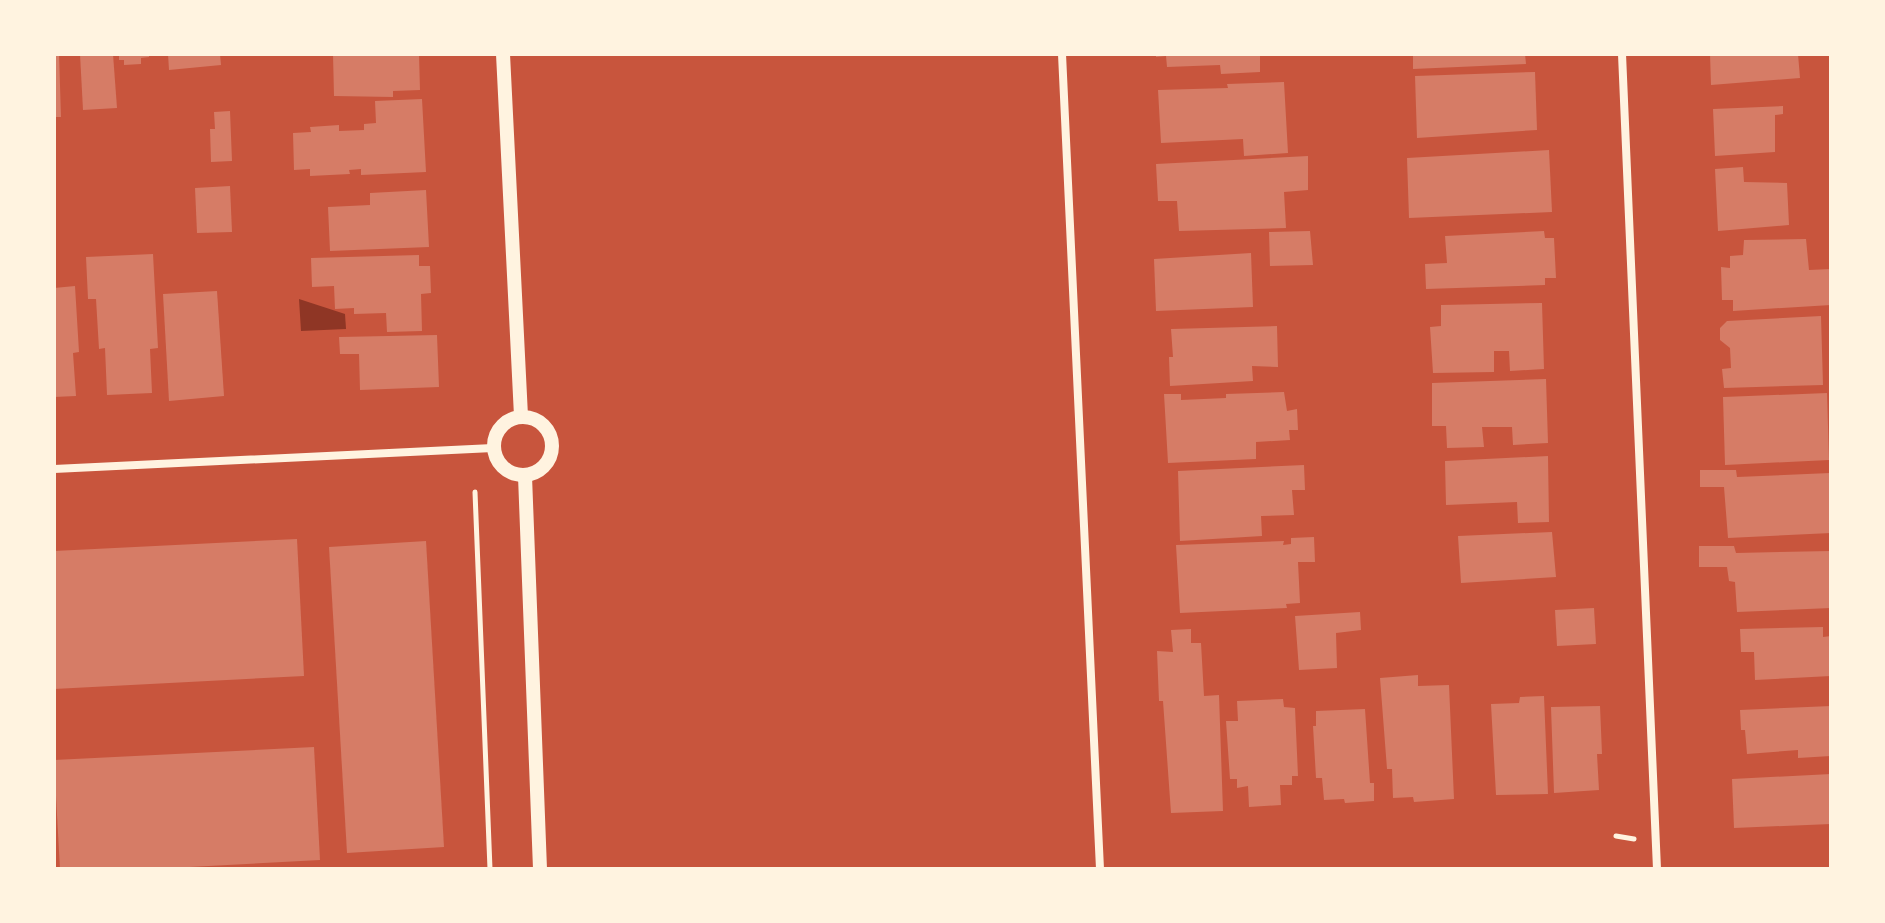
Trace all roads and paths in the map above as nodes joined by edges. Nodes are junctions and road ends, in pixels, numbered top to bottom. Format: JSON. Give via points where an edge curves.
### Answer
{"nodes":[{"id":1,"x":503,"y":54,"type":"edge"},
{"id":2,"x":1062,"y":54,"type":"edge"},
{"id":3,"x":1622,"y":54,"type":"edge"},
{"id":4,"x":521,"y":416,"type":"junction"},
{"id":5,"x":493,"y":448,"type":"junction"},
{"id":6,"x":54,"y":469,"type":"edge"},
{"id":7,"x":525,"y":476,"type":"junction"},
{"id":8,"x":475,"y":492,"type":"dead end"},
{"id":9,"x":1616,"y":836,"type":"dead end"},
{"id":10,"x":1634,"y":839,"type":"dead end"},
{"id":11,"x":490,"y":869,"type":"edge"},
{"id":12,"x":540,"y":869,"type":"edge"},
{"id":13,"x":1100,"y":869,"type":"edge"},
{"id":14,"x":1657,"y":869,"type":"edge"}],
"edges":[{"from":1,"to":4,"type":"street"},
{"from":2,"to":13,"type":"street"},
{"from":3,"to":14,"type":"street"},
{"from":4,"to":5,"type":"street","via":[[501,426]]},
{"from":4,"to":7,"type":"street","via":[[543,424],[553,445],[545,466]]},
{"from":5,"to":6,"type":"street"},
{"from":5,"to":7,"type":"street","via":[[503,469]]},
{"from":7,"to":12,"type":"street"},
{"from":8,"to":11,"type":"path"},
{"from":9,"to":10,"type":"path"}]}
